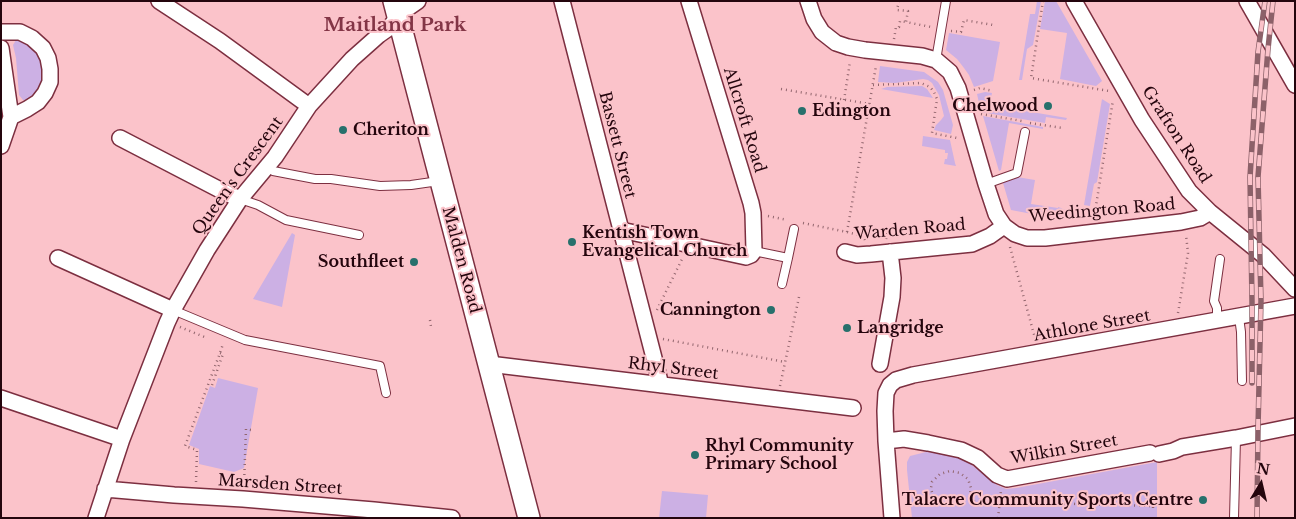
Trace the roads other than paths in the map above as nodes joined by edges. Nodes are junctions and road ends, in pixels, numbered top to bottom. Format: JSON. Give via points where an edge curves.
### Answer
{"nodes":[{"id":1,"x":159,"y":1,"type":"edge"},
{"id":2,"x":418,"y":1,"type":"edge"},
{"id":3,"x":562,"y":1,"type":"edge"},
{"id":4,"x":689,"y":1,"type":"edge"},
{"id":5,"x":808,"y":1,"type":"edge"},
{"id":6,"x":946,"y":1,"type":"edge"},
{"id":7,"x":1074,"y":1,"type":"edge"},
{"id":8,"x":1248,"y":1,"type":"edge"},
{"id":9,"x":396,"y":9,"type":"edge"},
{"id":10,"x":1,"y":32,"type":"edge"},
{"id":11,"x":1,"y":48,"type":"edge"},
{"id":12,"x":936,"y":60,"type":"junction"},
{"id":13,"x":1295,"y":84,"type":"edge"},
{"id":14,"x":309,"y":106,"type":"junction"},
{"id":15,"x":11,"y":117,"type":"junction"},
{"id":16,"x":1025,"y":132,"type":"dead end"},
{"id":17,"x":120,"y":138,"type":"dead end"},
{"id":18,"x":1,"y":146,"type":"edge"},
{"id":19,"x":267,"y":166,"type":"junction"},
{"id":20,"x":441,"y":180,"type":"junction"},
{"id":21,"x":986,"y":184,"type":"junction"},
{"id":22,"x":240,"y":199,"type":"junction"},
{"id":23,"x":1210,"y":212,"type":"junction"},
{"id":24,"x":792,"y":225,"type":"road end"},
{"id":25,"x":1004,"y":226,"type":"junction"},
{"id":26,"x":621,"y":230,"type":"junction"},
{"id":27,"x":359,"y":235,"type":"dead end"},
{"id":28,"x":754,"y":251,"type":"junction"},
{"id":29,"x":844,"y":252,"type":"dead end"},
{"id":30,"x":890,"y":252,"type":"junction"},
{"id":31,"x":58,"y":258,"type":"dead end"},
{"id":32,"x":788,"y":258,"type":"junction"},
{"id":33,"x":1220,"y":259,"type":"dead end"},
{"id":34,"x":782,"y":284,"type":"dead end"},
{"id":35,"x":1295,"y":289,"type":"edge"},
{"id":36,"x":1295,"y":306,"type":"edge"},
{"id":37,"x":170,"y":316,"type":"junction"},
{"id":38,"x":1239,"y":317,"type":"junction"},
{"id":39,"x":1217,"y":321,"type":"junction"},
{"id":40,"x":489,"y":364,"type":"junction"},
{"id":41,"x":880,"y":364,"type":"dead end"},
{"id":42,"x":1242,"y":381,"type":"dead end"},
{"id":43,"x":661,"y":385,"type":"junction"},
{"id":44,"x":386,"y":393,"type":"dead end"},
{"id":45,"x":1,"y":398,"type":"edge"},
{"id":46,"x":853,"y":408,"type":"dead end"},
{"id":47,"x":1295,"y":426,"type":"edge"},
{"id":48,"x":1236,"y":438,"type":"junction"},
{"id":49,"x":122,"y":439,"type":"junction"},
{"id":50,"x":886,"y":441,"type":"junction"},
{"id":51,"x":106,"y":488,"type":"junction"},
{"id":52,"x":96,"y":518,"type":"edge"},
{"id":53,"x":452,"y":518,"type":"edge"},
{"id":54,"x":529,"y":518,"type":"edge"},
{"id":55,"x":892,"y":518,"type":"edge"},
{"id":56,"x":1234,"y":518,"type":"edge"}],
"edges":[{"from":1,"to":14,"type":"street"},
{"from":2,"to":9,"type":"street","name":"Queen's Crescent"},
{"from":3,"to":26,"type":"street","name":"Bassett Street"},
{"from":4,"to":28,"type":"street","name":"Allcroft Road","via":[[753,213]]},
{"from":5,"to":12,"type":"street","via":[[822,32],[836,43]]},
{"from":6,"to":12,"type":"lane"},
{"from":7,"to":23,"type":"street","name":"Grafton Road","via":[[1152,135],[1189,190]]},
{"from":8,"to":13,"type":"street"},
{"from":9,"to":14,"type":"street","name":"Queen's Crescent","via":[[389,28],[352,59]]},
{"from":9,"to":20,"type":"main road","name":"Malden Road"},
{"from":10,"to":15,"type":"street","via":[[20,32],[32,38],[43,48],[50,68],[50,82],[38,102]]},
{"from":11,"to":15,"type":"street"},
{"from":12,"to":21,"type":"street","via":[[950,72],[960,94]]},
{"from":14,"to":19,"type":"street","name":"Queen's Crescent"},
{"from":15,"to":18,"type":"street"},
{"from":16,"to":21,"type":"lane","via":[[1018,173]]},
{"from":17,"to":22,"type":"street"},
{"from":19,"to":20,"type":"lane","via":[[274,171],[315,179],[380,186]]},
{"from":19,"to":22,"type":"street","name":"Queen's Crescent"},
{"from":20,"to":40,"type":"main road","name":"Malden Road"},
{"from":21,"to":25,"type":"street","via":[[996,214]]},
{"from":22,"to":27,"type":"lane","via":[[286,220]]},
{"from":22,"to":37,"type":"street","name":"Queen's Crescent"},
{"from":23,"to":25,"type":"street","name":"Weedington Road","via":[[1181,222],[1044,238],[1027,238]]},
{"from":23,"to":35,"type":"street","name":"Grafton Road","via":[[1263,255]]},
{"from":24,"to":32,"type":"lane"},
{"from":25,"to":30,"type":"street","name":"Warden Road","via":[[972,244]]},
{"from":26,"to":28,"type":"street","via":[[746,257]]},
{"from":26,"to":43,"type":"street","name":"Bassett Street"},
{"from":28,"to":32,"type":"lane"},
{"from":29,"to":30,"type":"street","name":"Warden Road","via":[[857,255]]},
{"from":30,"to":41,"type":"street","via":[[892,297]]},
{"from":31,"to":37,"type":"street"},
{"from":32,"to":34,"type":"lane"},
{"from":33,"to":39,"type":"lane","via":[[1214,301]]},
{"from":36,"to":38,"type":"street","name":"Athlone Street"},
{"from":37,"to":44,"type":"lane","via":[[245,340],[380,366]]},
{"from":37,"to":49,"type":"street","name":"Queen's Crescent"},
{"from":38,"to":39,"type":"street","name":"Athlone Street"},
{"from":38,"to":42,"type":"lane"},
{"from":39,"to":50,"type":"street","name":"Athlone Street","via":[[896,380],[886,393]]},
{"from":40,"to":43,"type":"street","name":"Rhyl Street"},
{"from":40,"to":54,"type":"main road","name":"Malden Road"},
{"from":43,"to":46,"type":"street","name":"Rhyl Street"},
{"from":45,"to":49,"type":"street"},
{"from":47,"to":48,"type":"street","name":"Wilkin Street"},
{"from":48,"to":50,"type":"street","name":"Wilkin Street","via":[[1007,479],[961,450],[904,439]]},
{"from":48,"to":56,"type":"lane"},
{"from":49,"to":51,"type":"street","name":"Queen's Crescent"},
{"from":50,"to":55,"type":"street"},
{"from":51,"to":52,"type":"street","name":"Queen's Crescent"},
{"from":51,"to":53,"type":"street","name":"Marsden Street"}]}
